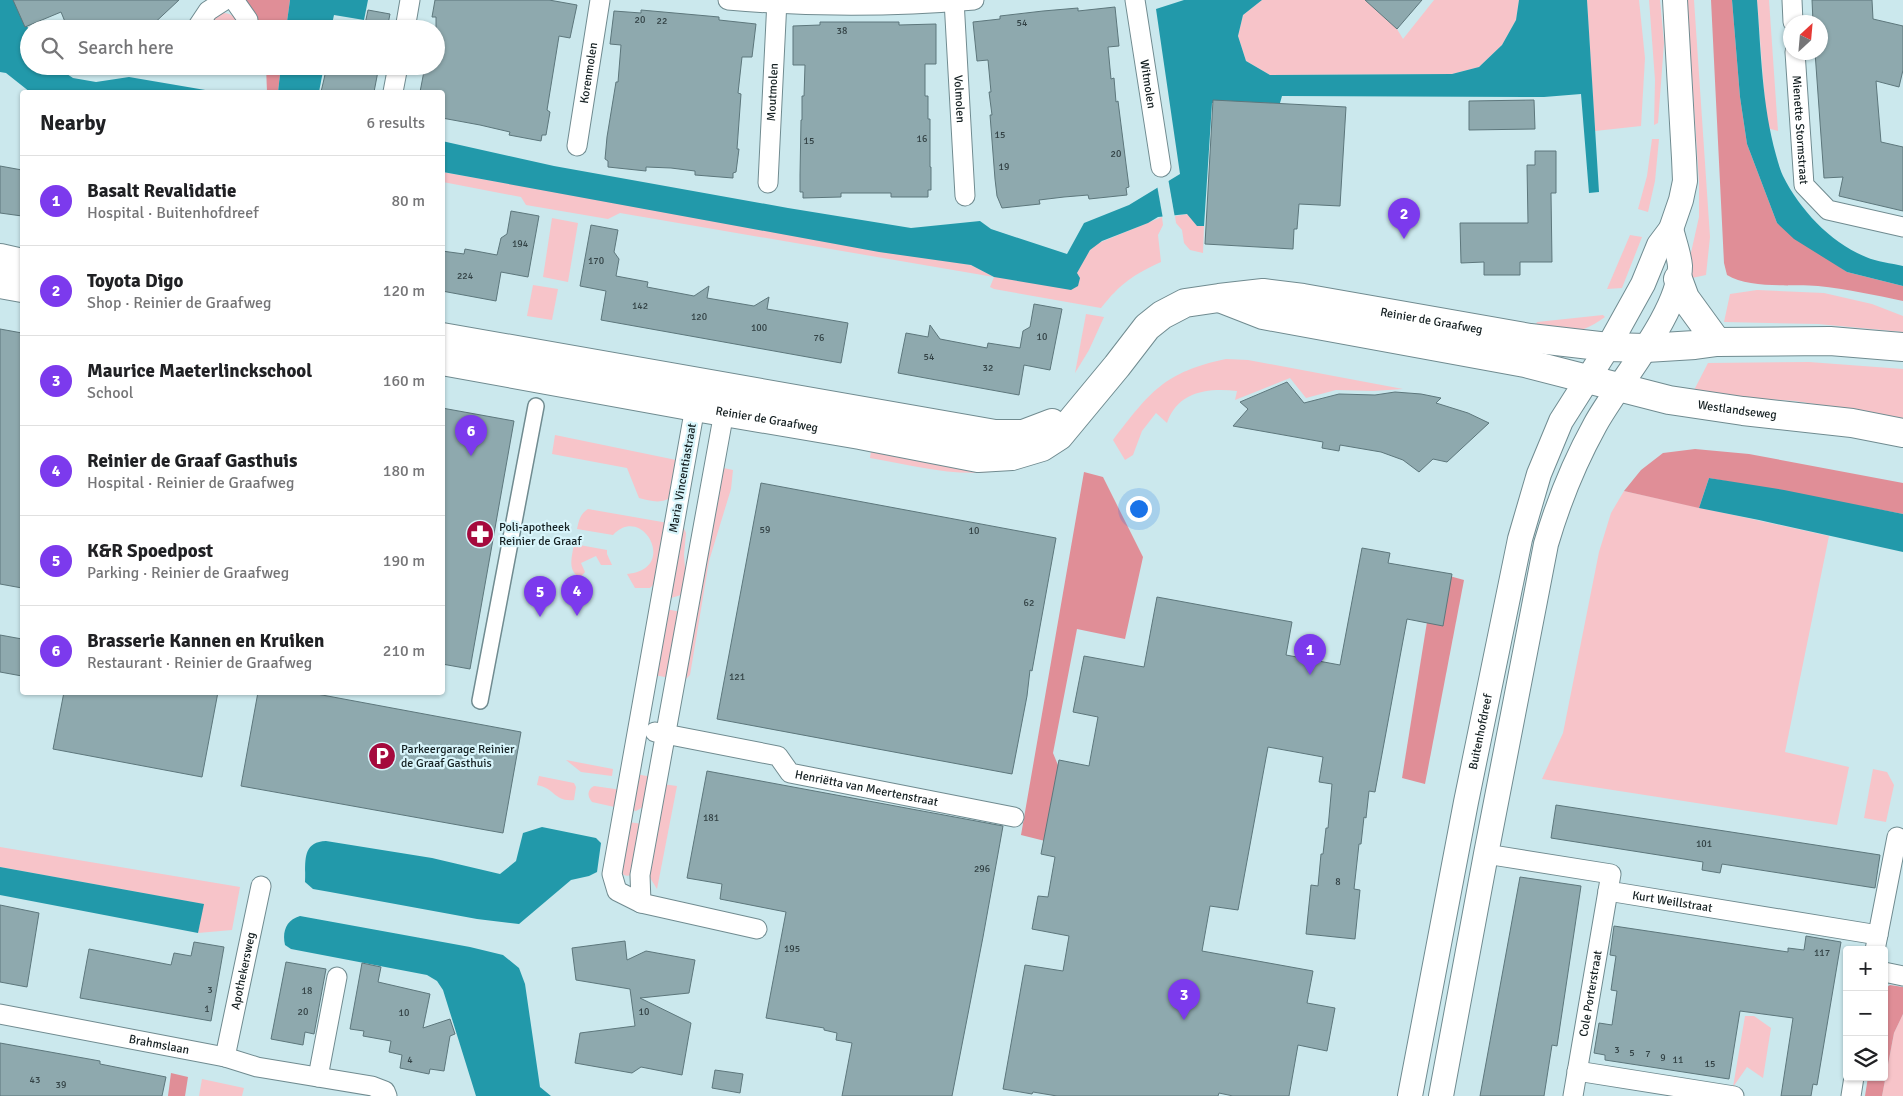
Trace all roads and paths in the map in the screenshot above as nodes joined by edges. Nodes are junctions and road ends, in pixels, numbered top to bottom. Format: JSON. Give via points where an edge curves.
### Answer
{"nodes":[{"id":1,"x":225,"y":0,"type":"edge"},
{"id":2,"x":234,"y":0,"type":"edge"},
{"id":3,"x":410,"y":0,"type":"edge"},
{"id":4,"x":600,"y":0,"type":"edge"},
{"id":5,"x":728,"y":0,"type":"edge"},
{"id":6,"x":974,"y":0,"type":"edge"},
{"id":7,"x":1135,"y":0,"type":"edge"},
{"id":8,"x":1675,"y":0,"type":"edge"},
{"id":9,"x":1792,"y":0,"type":"edge"},
{"id":10,"x":954,"y":1,"type":"edge"},
{"id":11,"x":777,"y":2,"type":"edge"},
{"id":12,"x":1793,"y":15,"type":"edge"},
{"id":13,"x":202,"y":20,"type":"edge"},
{"id":14,"x":248,"y":20,"type":"edge"},
{"id":15,"x":407,"y":20,"type":"edge"},
{"id":16,"x":1796,"y":60,"type":"edge"},
{"id":17,"x":396,"y":75,"type":"edge"},
{"id":18,"x":393,"y":90,"type":"edge"},
{"id":19,"x":577,"y":146,"type":"dead end"},
{"id":20,"x":1161,"y":167,"type":"dead end"},
{"id":21,"x":768,"y":183,"type":"dead end"},
{"id":22,"x":965,"y":196,"type":"dead end"},
{"id":23,"x":1903,"y":228,"type":"edge"},
{"id":24,"x":1671,"y":229,"type":"junction"},
{"id":25,"x":0,"y":258,"type":"edge"},
{"id":26,"x":20,"y":262,"type":"edge"},
{"id":27,"x":1678,"y":279,"type":"junction"},
{"id":28,"x":0,"y":284,"type":"edge"},
{"id":29,"x":20,"y":288,"type":"edge"},
{"id":30,"x":1218,"y":298,"type":"junction"},
{"id":31,"x":445,"y":338,"type":"edge"},
{"id":32,"x":1717,"y":342,"type":"junction"},
{"id":33,"x":1608,"y":347,"type":"junction"},
{"id":34,"x":1903,"y":347,"type":"edge"},
{"id":35,"x":1646,"y":348,"type":"junction"},
{"id":36,"x":445,"y":362,"type":"edge"},
{"id":37,"x":1588,"y":379,"type":"junction"},
{"id":38,"x":716,"y":386,"type":"junction"},
{"id":39,"x":1619,"y":387,"type":"junction"},
{"id":40,"x":536,"y":406,"type":"dead end"},
{"id":41,"x":695,"y":407,"type":"junction"},
{"id":42,"x":724,"y":412,"type":"junction"},
{"id":43,"x":1077,"y":413,"type":"junction"},
{"id":44,"x":1903,"y":433,"type":"edge"},
{"id":45,"x":480,"y":701,"type":"dead end"},
{"id":46,"x":639,"y":730,"type":"junction"},
{"id":47,"x":666,"y":734,"type":"junction"},
{"id":48,"x":1014,"y":816,"type":"dead end"},
{"id":49,"x":1897,"y":837,"type":"dead end"},
{"id":50,"x":1486,"y":854,"type":"junction"},
{"id":51,"x":261,"y":886,"type":"dead end"},
{"id":52,"x":1608,"y":891,"type":"junction"},
{"id":53,"x":641,"y":902,"type":"junction"},
{"id":54,"x":757,"y":928,"type":"dead end"},
{"id":55,"x":1876,"y":942,"type":"edge"},
{"id":56,"x":1888,"y":973,"type":"edge"},
{"id":57,"x":1903,"y":976,"type":"edge"},
{"id":58,"x":337,"y":977,"type":"dead end"},
{"id":59,"x":0,"y":1014,"type":"edge"},
{"id":60,"x":225,"y":1058,"type":"junction"},
{"id":61,"x":1577,"y":1071,"type":"junction"},
{"id":62,"x":318,"y":1076,"type":"junction"},
{"id":63,"x":1853,"y":1081,"type":"edge"},
{"id":64,"x":386,"y":1094,"type":"edge"},
{"id":65,"x":1410,"y":1096,"type":"edge"},
{"id":66,"x":1442,"y":1096,"type":"edge"},
{"id":67,"x":1573,"y":1096,"type":"edge"},
{"id":68,"x":1734,"y":1096,"type":"edge"},
{"id":69,"x":1851,"y":1096,"type":"edge"}],
"edges":[{"from":1,"to":13,"type":"street","via":[[208,11]]},
{"from":2,"to":14,"type":"street"},
{"from":3,"to":15,"type":"street"},
{"from":4,"to":19,"type":"street","name":"Korenmolen"},
{"from":5,"to":11,"type":"street"},
{"from":6,"to":10,"type":"street"},
{"from":7,"to":20,"type":"street","name":"Witmolen"},
{"from":8,"to":24,"type":"street","via":[[1684,181],[1682,200]]},
{"from":9,"to":12,"type":"street"},
{"from":10,"to":11,"type":"street","via":[[873,6]]},
{"from":10,"to":22,"type":"street","name":"Volmolen"},
{"from":11,"to":21,"type":"street","name":"Moutmolen"},
{"from":16,"to":23,"type":"street","name":"Mienette Stormstraat","via":[[1804,184],[1828,210]]},
{"from":17,"to":18,"type":"street"},
{"from":24,"to":27,"type":"street","via":[[1680,265]]},
{"from":24,"to":33,"type":"street","via":[[1659,245],[1643,284]]},
{"from":25,"to":26,"type":"main road"},
{"from":27,"to":32,"type":"main road","via":[[1685,298]]},
{"from":27,"to":35,"type":"street","via":[[1671,301]]},
{"from":28,"to":29,"type":"main road"},
{"from":30,"to":33,"type":"main road","name":"Reinier de Graafweg","via":[[1263,293],[1303,298],[1530,338]]},
{"from":30,"to":37,"type":"main road","name":"Reinier de Graafweg","via":[[1263,315],[1525,363]]},
{"from":30,"to":43,"type":"main road","name":"Reinier de Graafweg","via":[[1184,303],[1147,327]]},
{"from":31,"to":38,"type":"main road","name":"Reinier de Graafweg"},
{"from":32,"to":34,"type":"main road","via":[[1830,341]]},
{"from":32,"to":35,"type":"main road"},
{"from":33,"to":35,"type":"main road","name":"Reinier de Graafweg"},
{"from":33,"to":37,"type":"street"},
{"from":35,"to":39,"type":"street"},
{"from":36,"to":41,"type":"main road","name":"Reinier de Graafweg"},
{"from":37,"to":39,"type":"main road","name":"Reinier de Graafweg"},
{"from":37,"to":65,"type":"street","name":"Buitenhofdreef","via":[[1551,443],[1520,539]]},
{"from":38,"to":41,"type":"street","name":"Maria Vincentiastraat"},
{"from":38,"to":42,"type":"street"},
{"from":38,"to":43,"type":"main road","name":"Reinier de Graafweg","via":[[995,434],[1023,434]]},
{"from":39,"to":44,"type":"main road","name":"Westlandseweg","via":[[1668,400],[1743,412],[1852,423]]},
{"from":39,"to":50,"type":"street","via":[[1594,425],[1558,504]]},
{"from":40,"to":45,"type":"street"},
{"from":41,"to":42,"type":"main road","name":"Reinier de Graafweg"},
{"from":41,"to":46,"type":"street","name":"Maria Vincentiastraat"},
{"from":42,"to":43,"type":"main road","name":"Reinier de Graafweg","via":[[978,458],[1012,456],[1042,447],[1059,436]]},
{"from":42,"to":47,"type":"street"},
{"from":46,"to":47,"type":"street","name":"Henriëtta van Meertenstraat"},
{"from":46,"to":53,"type":"street","name":"Maria Vincentiastraat","via":[[612,874],[617,891]]},
{"from":47,"to":48,"type":"street","name":"Henriëtta van Meertenstraat","via":[[778,756],[790,773]]},
{"from":47,"to":53,"type":"street","via":[[640,875]]},
{"from":49,"to":55,"type":"street"},
{"from":50,"to":52,"type":"street","via":[[1611,874]]},
{"from":50,"to":66,"type":"street"},
{"from":51,"to":60,"type":"street","name":"Apothekersweg"},
{"from":52,"to":55,"type":"street","name":"Kurt Weillstraat"},
{"from":52,"to":61,"type":"street","name":"Cole Porterstraat"},
{"from":53,"to":54,"type":"street","name":"Maria Vincentiastraat"},
{"from":56,"to":57,"type":"street"},
{"from":58,"to":62,"type":"street"},
{"from":59,"to":60,"type":"street","name":"Brahmslaan"},
{"from":60,"to":62,"type":"street","name":"Brahmslaan","via":[[256,1067]]},
{"from":61,"to":67,"type":"street","name":"Cole Porterstraat"},
{"from":61,"to":68,"type":"street"},
{"from":62,"to":64,"type":"street","name":"Brahmslaan","via":[[372,1086]]},
{"from":63,"to":69,"type":"street"}]}
